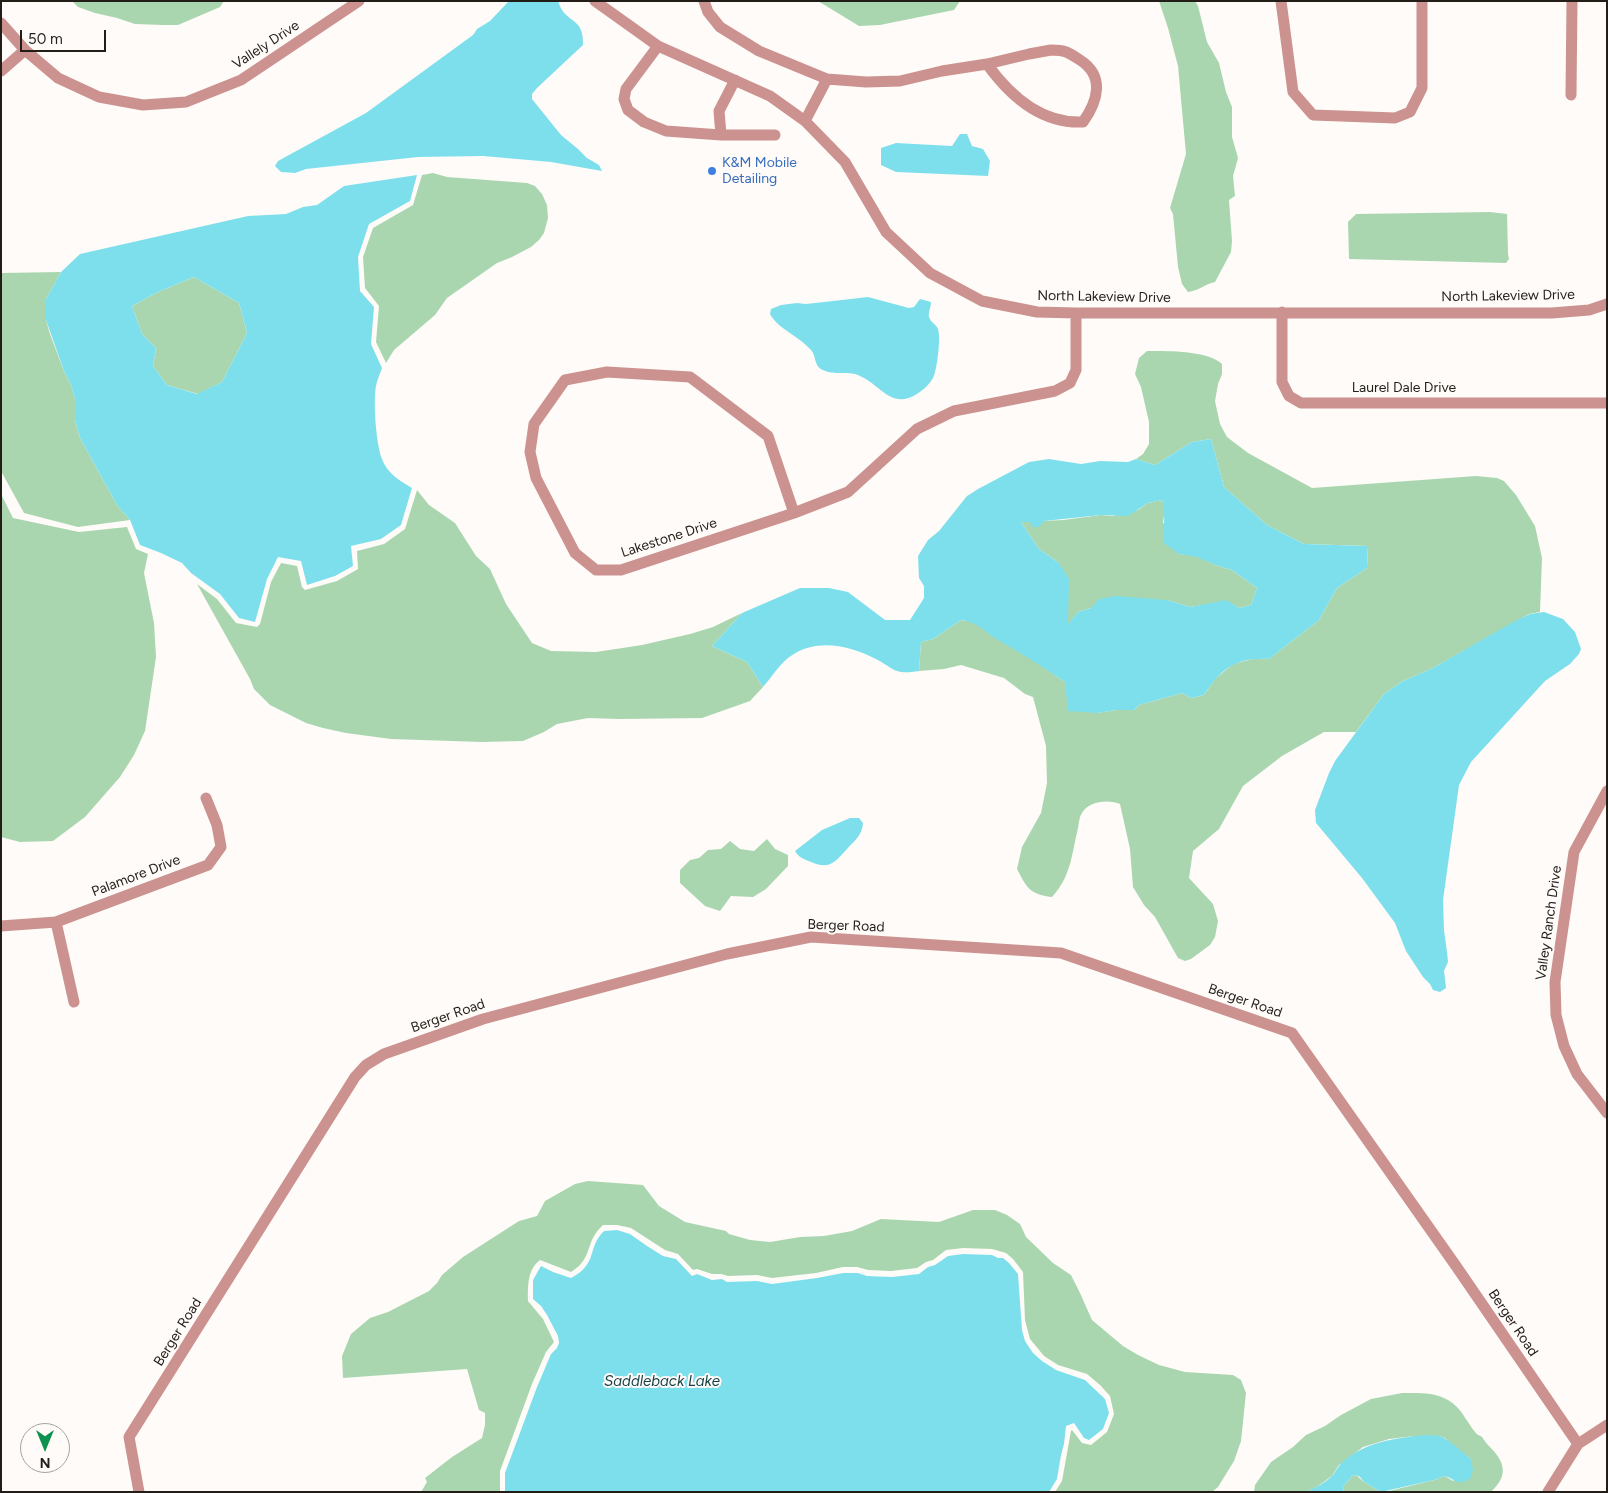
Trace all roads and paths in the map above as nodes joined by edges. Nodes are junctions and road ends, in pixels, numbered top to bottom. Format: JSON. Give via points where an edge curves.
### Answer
{"nodes":[{"id":1,"x":359,"y":1,"type":"edge"},
{"id":2,"x":595,"y":1,"type":"edge"},
{"id":3,"x":704,"y":1,"type":"edge"},
{"id":4,"x":1281,"y":1,"type":"edge"},
{"id":5,"x":1422,"y":1,"type":"edge"},
{"id":6,"x":1572,"y":1,"type":"edge"},
{"id":7,"x":1,"y":23,"type":"edge"},
{"id":8,"x":658,"y":46,"type":"junction"},
{"id":9,"x":25,"y":50,"type":"junction"},
{"id":10,"x":987,"y":64,"type":"junction"},
{"id":11,"x":1,"y":71,"type":"edge"},
{"id":12,"x":827,"y":79,"type":"junction"},
{"id":13,"x":735,"y":80,"type":"junction"},
{"id":14,"x":1571,"y":95,"type":"dead end"},
{"id":15,"x":805,"y":121,"type":"junction"},
{"id":16,"x":721,"y":135,"type":"junction"},
{"id":17,"x":775,"y":135,"type":"dead end"},
{"id":18,"x":1607,"y":304,"type":"edge"},
{"id":19,"x":1282,"y":312,"type":"junction"},
{"id":20,"x":1076,"y":313,"type":"junction"},
{"id":21,"x":1607,"y":403,"type":"edge"},
{"id":22,"x":794,"y":513,"type":"junction"},
{"id":23,"x":1607,"y":791,"type":"edge"},
{"id":24,"x":206,"y":798,"type":"dead end"},
{"id":25,"x":56,"y":922,"type":"junction"},
{"id":26,"x":1,"y":926,"type":"edge"},
{"id":27,"x":74,"y":1002,"type":"dead end"},
{"id":28,"x":1607,"y":1113,"type":"edge"},
{"id":29,"x":1607,"y":1425,"type":"edge"},
{"id":30,"x":1578,"y":1444,"type":"junction"},
{"id":31,"x":140,"y":1492,"type":"edge"},
{"id":32,"x":1548,"y":1492,"type":"edge"}],
"edges":[{"from":1,"to":9,"type":"street","name":"Vallely Drive","via":[[241,80],[186,102],[143,105],[99,97],[58,78]]},
{"from":2,"to":8,"type":"street","name":"North Lakeview Drive"},
{"from":3,"to":12,"type":"street","via":[[720,27],[759,51]]},
{"from":4,"to":5,"type":"street","via":[[1293,92],[1313,115],[1395,118],[1410,112],[1422,88]]},
{"from":6,"to":14,"type":"street"},
{"from":7,"to":9,"type":"street","name":"Vallely Drive"},
{"from":8,"to":13,"type":"street","name":"North Lakeview Drive"},
{"from":8,"to":16,"type":"street","via":[[626,89],[624,99],[628,110],[644,122],[666,131]]},
{"from":9,"to":11,"type":"street"},
{"from":10,"to":10,"type":"street","via":[[1050,50],[1066,50],[1091,69],[1096,87],[1093,108],[1084,122],[1048,116],[1014,96]]},
{"from":10,"to":12,"type":"street","via":[[900,81]]},
{"from":12,"to":15,"type":"street"},
{"from":13,"to":15,"type":"street","name":"North Lakeview Drive","via":[[770,96]]},
{"from":13,"to":16,"type":"street","via":[[719,111]]},
{"from":15,"to":20,"type":"street","name":"North Lakeview Drive","via":[[845,162],[886,232],[930,273],[982,302],[1037,312]]},
{"from":16,"to":17,"type":"street"},
{"from":18,"to":19,"type":"street","name":"North Lakeview Drive","via":[[1589,310],[1552,313]]},
{"from":19,"to":20,"type":"street","name":"North Lakeview Drive"},
{"from":19,"to":21,"type":"street","name":"Laurel Dale Drive","via":[[1282,382],[1289,396],[1301,404]]},
{"from":20,"to":22,"type":"street","name":"Lakestone Drive","via":[[1076,370],[1070,383],[1055,391],[954,411],[917,429],[848,492]]},
{"from":22,"to":22,"type":"street","name":"Lakestone Drive","via":[[621,570],[596,570],[575,553],[536,478],[530,452],[534,424],[565,380],[607,372],[690,377],[768,436]]},
{"from":23,"to":28,"type":"street","name":"Valley Ranch Drive","via":[[1574,852],[1555,982],[1556,1016],[1564,1046],[1577,1074]]},
{"from":24,"to":25,"type":"street","name":"Palamore Drive","via":[[217,825],[221,847],[208,865]]},
{"from":25,"to":26,"type":"street","name":"Palamore Drive"},
{"from":25,"to":27,"type":"street"},
{"from":29,"to":30,"type":"street"},
{"from":30,"to":31,"type":"street","name":"Berger Road","via":[[1292,1033],[1061,953],[810,937],[727,954],[483,1019],[384,1054],[366,1065],[350,1085],[129,1437]]},
{"from":30,"to":32,"type":"street"}]}
